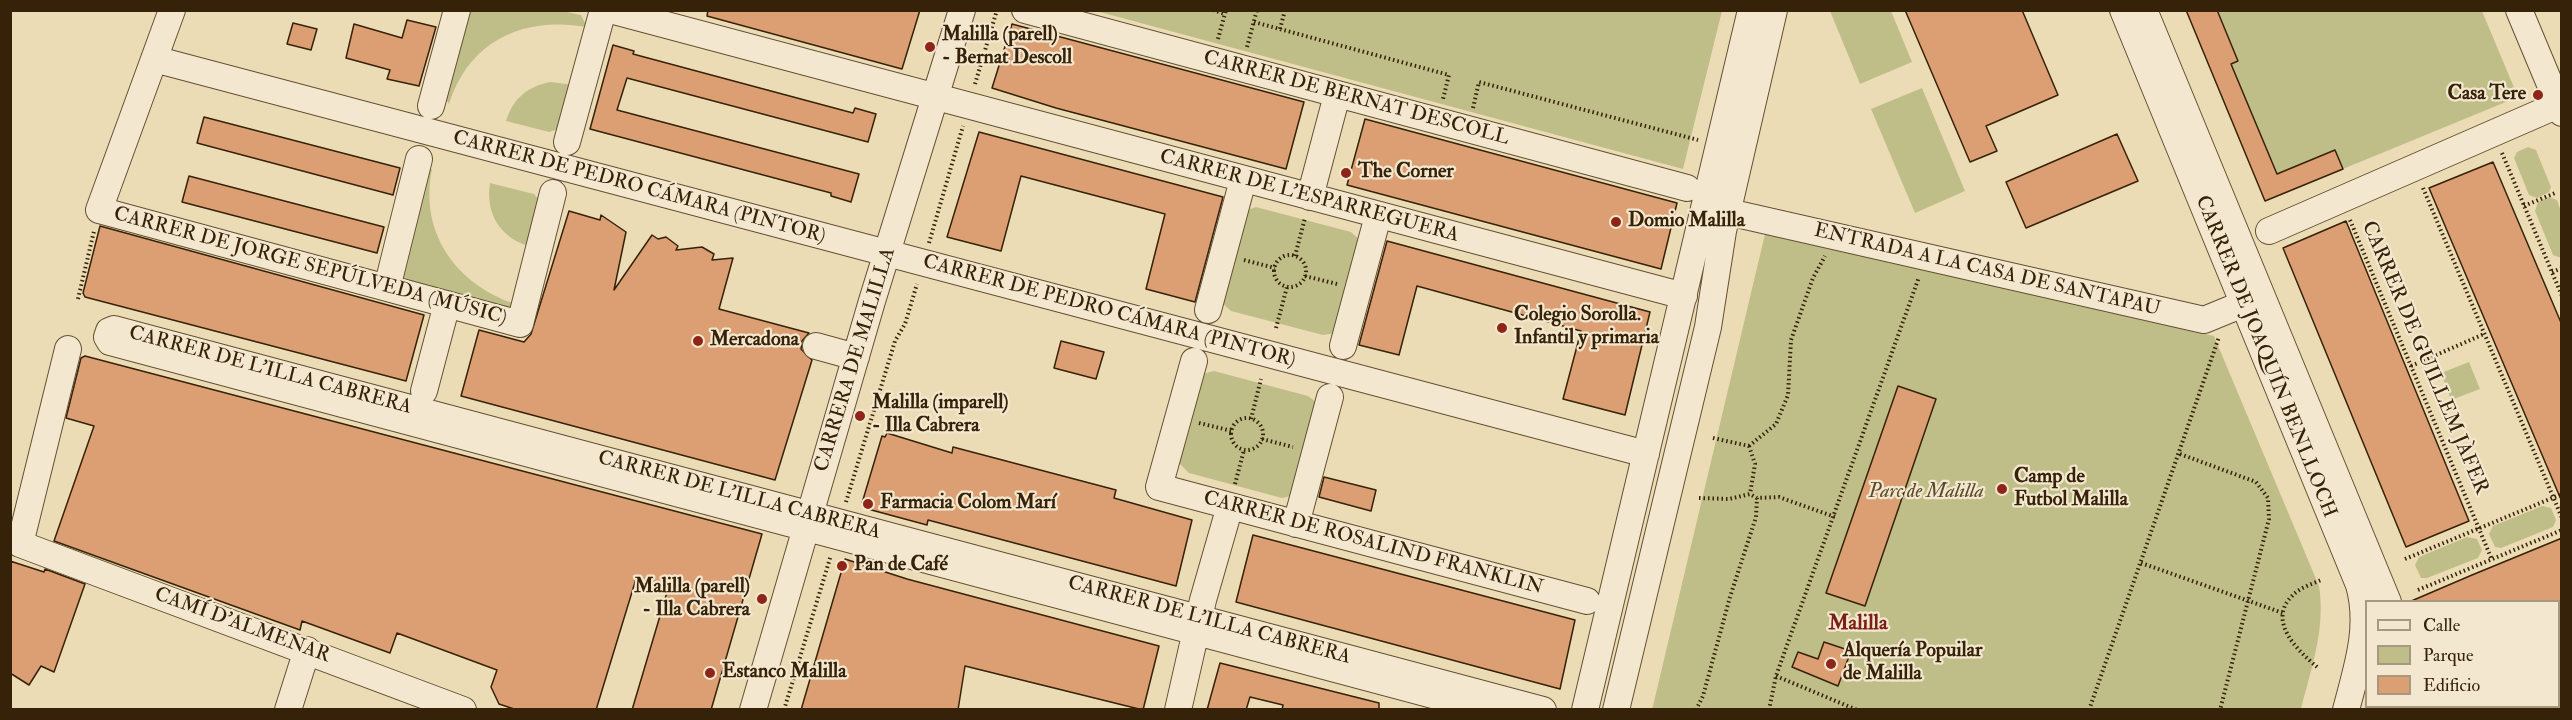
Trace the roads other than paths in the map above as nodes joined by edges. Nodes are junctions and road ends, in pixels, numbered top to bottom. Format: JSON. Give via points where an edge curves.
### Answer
{"nodes":[{"id":1,"x":172,"y":10,"type":"edge"},
{"id":2,"x":458,"y":10,"type":"edge"},
{"id":3,"x":603,"y":10,"type":"edge"},
{"id":4,"x":610,"y":10,"type":"edge"},
{"id":5,"x":962,"y":10,"type":"edge"},
{"id":6,"x":1025,"y":10,"type":"edge"},
{"id":7,"x":1751,"y":10,"type":"edge"},
{"id":8,"x":1774,"y":10,"type":"edge"},
{"id":9,"x":2123,"y":10,"type":"edge"},
{"id":10,"x":2144,"y":10,"type":"edge"},
{"id":11,"x":2518,"y":10,"type":"edge"},
{"id":12,"x":154,"y":59,"type":"junction"},
{"id":13,"x":1337,"y":95,"type":"junction"},
{"id":14,"x":935,"y":97,"type":"junction"},
{"id":15,"x":431,"y":106,"type":"dead end"},
{"id":16,"x":2560,"y":109,"type":"edge"},
{"id":17,"x":567,"y":142,"type":"dead end"},
{"id":18,"x":419,"y":159,"type":"dead end"},
{"id":19,"x":1243,"y":180,"type":"junction"},
{"id":20,"x":1687,"y":188,"type":"dead end"},
{"id":21,"x":553,"y":193,"type":"dead end"},
{"id":22,"x":1310,"y":197,"type":"junction"},
{"id":23,"x":1728,"y":212,"type":"junction"},
{"id":24,"x":1378,"y":216,"type":"junction"},
{"id":25,"x":2269,"y":231,"type":"dead end"},
{"id":26,"x":888,"y":253,"type":"junction"},
{"id":27,"x":387,"y":288,"type":"junction"},
{"id":28,"x":1684,"y":296,"type":"junction"},
{"id":29,"x":447,"y":304,"type":"junction"},
{"id":30,"x":2243,"y":304,"type":"junction"},
{"id":31,"x":1208,"y":310,"type":"dead end"},
{"id":32,"x":816,"y":346,"type":"dead end"},
{"id":33,"x":1343,"y":346,"type":"dead end"},
{"id":34,"x":68,"y":349,"type":"dead end"},
{"id":35,"x":856,"y":357,"type":"junction"},
{"id":36,"x":1194,"y":361,"type":"dead end"},
{"id":37,"x":424,"y":391,"type":"dead end"},
{"id":38,"x":1330,"y":397,"type":"dead end"},
{"id":39,"x":1646,"y":454,"type":"junction"},
{"id":40,"x":1230,"y":506,"type":"junction"},
{"id":41,"x":808,"y":521,"type":"junction"},
{"id":42,"x":1296,"y":524,"type":"junction"},
{"id":43,"x":2387,"y":600,"type":"edge"},
{"id":44,"x":1587,"y":601,"type":"dead end"},
{"id":45,"x":1198,"y":625,"type":"junction"},
{"id":46,"x":307,"y":650,"type":"junction"},
{"id":47,"x":2365,"y":696,"type":"edge"},
{"id":48,"x":288,"y":710,"type":"edge"},
{"id":49,"x":463,"y":710,"type":"edge"},
{"id":50,"x":753,"y":710,"type":"edge"},
{"id":51,"x":1178,"y":710,"type":"edge"},
{"id":52,"x":1489,"y":710,"type":"edge"},
{"id":53,"x":1543,"y":710,"type":"edge"},
{"id":54,"x":1585,"y":710,"type":"edge"},
{"id":55,"x":1616,"y":710,"type":"edge"},
{"id":56,"x":2348,"y":710,"type":"edge"}],
"edges":[{"from":1,"to":12,"type":"street"},
{"from":2,"to":15,"type":"street"},
{"from":3,"to":17,"type":"street"},
{"from":4,"to":14,"type":"street","name":"CARRER DE L'ESPARREGUERA"},
{"from":5,"to":14,"type":"street","name":"CARRERA DE MALILLA"},
{"from":6,"to":13,"type":"street","name":"CARRER DE BERNAT DESCOLL"},
{"from":7,"to":28,"type":"street"},
{"from":8,"to":23,"type":"street"},
{"from":9,"to":30,"type":"street","name":"CARRER DE JOAQUÍN BENLLOCH"},
{"from":10,"to":43,"type":"street","name":"CARRER DE JOAQUÍN BENLLOCH"},
{"from":11,"to":16,"type":"street"},
{"from":12,"to":26,"type":"street","name":"CARRER DE PEDRO CÁMARA (PINTOR)"},
{"from":12,"to":27,"type":"street","name":"CARRER DE JORGE SEPÚLVEDA (MÚSIC)","via":[[99,210]]},
{"from":13,"to":20,"type":"street","name":"CARRER DE BERNAT DESCOLL"},
{"from":13,"to":22,"type":"street"},
{"from":14,"to":19,"type":"street","name":"CARRER DE L'ESPARREGUERA"},
{"from":14,"to":26,"type":"street","name":"CARRERA DE MALILLA"},
{"from":16,"to":25,"type":"street","via":[[2494,133]]},
{"from":18,"to":27,"type":"street"},
{"from":19,"to":22,"type":"street","name":"CARRER DE L'ESPARREGUERA"},
{"from":19,"to":31,"type":"street"},
{"from":21,"to":29,"type":"street","name":"CARRER DE JORGE SEPÚLVEDA (MÚSIC)","via":[[520,324]]},
{"from":22,"to":24,"type":"street","name":"CARRER DE L'ESPARREGUERA"},
{"from":23,"to":30,"type":"street","name":"ENTRADA A LA CASA DE SANTAPAU","via":[[2204,321]]},
{"from":23,"to":55,"type":"street","via":[[1708,327]]},
{"from":24,"to":28,"type":"street","name":"CARRER DE L'ESPARREGUERA"},
{"from":24,"to":33,"type":"street"},
{"from":26,"to":35,"type":"street","name":"CARRERA DE MALILLA"},
{"from":26,"to":39,"type":"street","name":"CARRER DE PEDRO CÁMARA (PINTOR)"},
{"from":27,"to":29,"type":"street","name":"CARRER DE JORGE SEPÚLVEDA (MÚSIC)"},
{"from":28,"to":39,"type":"street"},
{"from":29,"to":37,"type":"street"},
{"from":30,"to":56,"type":"street","name":"CARRER DE JOAQUÍN BENLLOCH","via":[[2365,607],[2364,632]]},
{"from":32,"to":35,"type":"street"},
{"from":34,"to":46,"type":"street","name":"CAMÍ D'ALMENAR","via":[[20,544]]},
{"from":35,"to":41,"type":"street","name":"CARRERA DE MALILLA"},
{"from":36,"to":40,"type":"street","name":"CARRER DE ROSALIND FRANKLIN","via":[[1159,487]]},
{"from":38,"to":42,"type":"street"},
{"from":39,"to":54,"type":"street"},
{"from":40,"to":42,"type":"street","name":"CARRER DE ROSALIND FRANKLIN"},
{"from":40,"to":45,"type":"street"},
{"from":41,"to":41,"type":"street","name":"CARRER DE L'ILLA CABRERA","via":[[114,329],[107,337],[110,342]]},
{"from":41,"to":45,"type":"street","name":"CARRER DE L'ILLA CABRERA"},
{"from":41,"to":50,"type":"street","name":"CARRERA DE MALILLA"},
{"from":42,"to":44,"type":"street","name":"CARRER DE ROSALIND FRANKLIN"},
{"from":45,"to":51,"type":"street"},
{"from":45,"to":52,"type":"street","name":"CARRER DE L'ILLA CABRERA"},
{"from":45,"to":53,"type":"street","name":"CARRER DE L'ILLA CABRERA"},
{"from":46,"to":48,"type":"street"},
{"from":46,"to":49,"type":"street","name":"CAMÍ D'ALMENAR"},
{"from":47,"to":56,"type":"street"}]}
